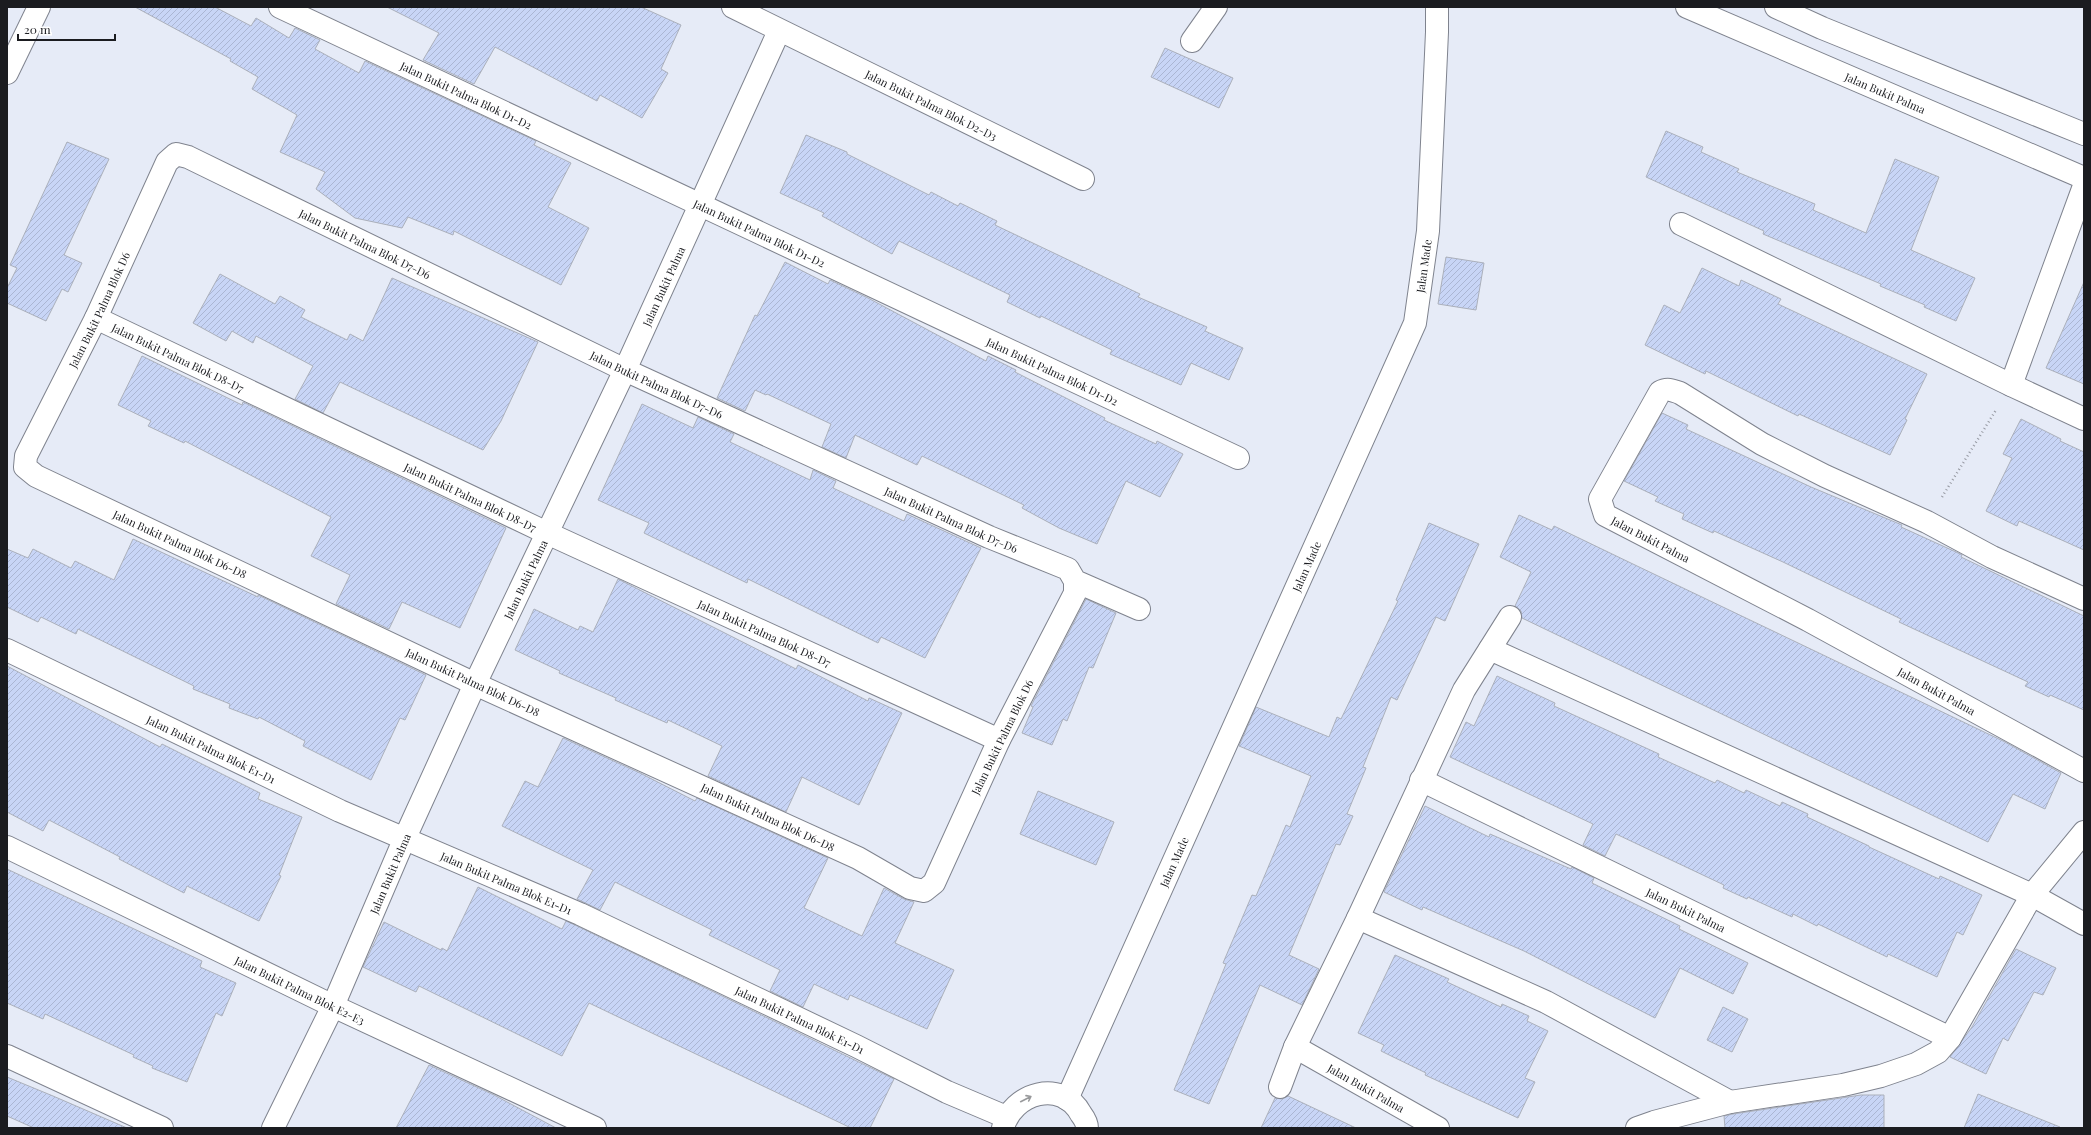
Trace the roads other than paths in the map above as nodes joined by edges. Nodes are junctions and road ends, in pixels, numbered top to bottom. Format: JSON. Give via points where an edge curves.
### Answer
{"nodes":[{"id":1,"x":39,"y":7,"type":"edge"},
{"id":2,"x":280,"y":7,"type":"edge"},
{"id":3,"x":733,"y":7,"type":"edge"},
{"id":4,"x":1216,"y":7,"type":"edge"},
{"id":5,"x":1437,"y":7,"type":"edge"},
{"id":6,"x":1687,"y":7,"type":"edge"},
{"id":7,"x":1776,"y":7,"type":"edge"},
{"id":8,"x":779,"y":31,"type":"junction"},
{"id":9,"x":1192,"y":41,"type":"dead end"},
{"id":10,"x":7,"y":73,"type":"edge"},
{"id":11,"x":2084,"y":134,"type":"edge"},
{"id":12,"x":176,"y":154,"type":"joint"},
{"id":13,"x":2084,"y":178,"type":"edge"},
{"id":14,"x":1083,"y":179,"type":"dead end"},
{"id":15,"x":2084,"y":186,"type":"edge"},
{"id":16,"x":699,"y":206,"type":"junction"},
{"id":17,"x":1681,"y":224,"type":"dead end"},
{"id":18,"x":96,"y":318,"type":"junction"},
{"id":19,"x":625,"y":370,"type":"junction"},
{"id":20,"x":2011,"y":386,"type":"junction"},
{"id":21,"x":2084,"y":419,"type":"edge"},
{"id":22,"x":1238,"y":458,"type":"dead end"},
{"id":23,"x":25,"y":467,"type":"joint"},
{"id":24,"x":547,"y":533,"type":"junction"},
{"id":25,"x":1075,"y":581,"type":"junction"},
{"id":26,"x":2084,"y":599,"type":"edge"},
{"id":27,"x":1139,"y":609,"type":"dead end"},
{"id":28,"x":1510,"y":617,"type":"dead end"},
{"id":29,"x":1490,"y":649,"type":"junction"},
{"id":30,"x":7,"y":650,"type":"edge"},
{"id":31,"x":475,"y":684,"type":"junction"},
{"id":32,"x":999,"y":740,"type":"junction"},
{"id":33,"x":2084,"y":771,"type":"edge"},
{"id":34,"x":1421,"y":780,"type":"junction"},
{"id":35,"x":2084,"y":832,"type":"edge"},
{"id":36,"x":404,"y":840,"type":"junction"},
{"id":37,"x":7,"y":847,"type":"edge"},
{"id":38,"x":924,"y":891,"type":"joint"},
{"id":39,"x":2032,"y":894,"type":"junction"},
{"id":40,"x":1358,"y":918,"type":"junction"},
{"id":41,"x":2084,"y":924,"type":"edge"},
{"id":42,"x":333,"y":1006,"type":"junction"},
{"id":43,"x":1950,"y":1038,"type":"junction"},
{"id":44,"x":1295,"y":1046,"type":"junction"},
{"id":45,"x":7,"y":1056,"type":"edge"},
{"id":46,"x":1280,"y":1087,"type":"dead end"},
{"id":47,"x":1067,"y":1099,"type":"junction"},
{"id":48,"x":1730,"y":1102,"type":"junction"},
{"id":49,"x":1004,"y":1122,"type":"edge"},
{"id":50,"x":162,"y":1128,"type":"edge"},
{"id":51,"x":273,"y":1128,"type":"edge"},
{"id":52,"x":595,"y":1128,"type":"edge"},
{"id":53,"x":1087,"y":1128,"type":"edge"},
{"id":54,"x":1438,"y":1128,"type":"edge"},
{"id":55,"x":1637,"y":1128,"type":"edge"}],
"edges":[{"from":1,"to":10,"type":"street"},
{"from":2,"to":16,"type":"street","name":"Jalan Bukit Palma Blok D1-D2"},
{"from":3,"to":8,"type":"street","name":"Jalan Bukit Palma Blok D2-D3"},
{"from":4,"to":9,"type":"street"},
{"from":5,"to":47,"type":"street","name":"Jalan Made","via":[[1428,231],[1415,323]]},
{"from":6,"to":13,"type":"street","name":"Jalan Bukit Palma"},
{"from":7,"to":11,"type":"street"},
{"from":8,"to":14,"type":"street","name":"Jalan Bukit Palma Blok D2-D3"},
{"from":8,"to":16,"type":"street","name":"Jalan Bukit Palma"},
{"from":12,"to":18,"type":"street","name":"Jalan Bukit Palma Blok D6","via":[[167,162]]},
{"from":12,"to":19,"type":"street","name":"Jalan Bukit Palma Blok D7-D6","via":[[188,157]]},
{"from":15,"to":20,"type":"street"},
{"from":16,"to":19,"type":"street","name":"Jalan Bukit Palma"},
{"from":16,"to":22,"type":"street","name":"Jalan Bukit Palma Blok D1-D2"},
{"from":17,"to":20,"type":"street"},
{"from":18,"to":23,"type":"street","name":"Jalan Bukit Palma Blok D6","via":[[26,456]]},
{"from":18,"to":24,"type":"street","name":"Jalan Bukit Palma Blok D8-D7"},
{"from":19,"to":24,"type":"street","name":"Jalan Bukit Palma"},
{"from":19,"to":25,"type":"street","name":"Jalan Bukit Palma Blok D7-D6","via":[[989,537],[1068,569]]},
{"from":20,"to":21,"type":"street"},
{"from":23,"to":31,"type":"street","name":"Jalan Bukit Palma Blok D6-D8","via":[[36,476]]},
{"from":24,"to":31,"type":"street","name":"Jalan Bukit Palma"},
{"from":24,"to":32,"type":"street","name":"Jalan Bukit Palma Blok D8-D7"},
{"from":25,"to":27,"type":"street","name":"Jalan Bukit Palma Blok D7-D6"},
{"from":25,"to":32,"type":"street","name":"Jalan Bukit Palma Blok D6","via":[[1075,593]]},
{"from":26,"to":33,"type":"street","name":"Jalan Bukit Palma","via":[[1769,448],[1680,393],[1667,389],[1660,392],[1600,499],[1605,515],[1808,620]]},
{"from":28,"to":29,"type":"street"},
{"from":29,"to":34,"type":"street","via":[[1464,690]]},
{"from":29,"to":39,"type":"street"},
{"from":30,"to":36,"type":"street","name":"Jalan Bukit Palma Blok E1-D1"},
{"from":31,"to":36,"type":"street","name":"Jalan Bukit Palma"},
{"from":31,"to":38,"type":"street","name":"Jalan Bukit Palma Blok D6-D8","via":[[850,855],[910,888]]},
{"from":32,"to":38,"type":"street","name":"Jalan Bukit Palma Blok D6","via":[[934,883]]},
{"from":34,"to":40,"type":"street"},
{"from":34,"to":43,"type":"street","name":"Jalan Bukit Palma"},
{"from":35,"to":39,"type":"street"},
{"from":36,"to":42,"type":"street","name":"Jalan Bukit Palma"},
{"from":36,"to":49,"type":"street","name":"Jalan Bukit Palma Blok E1-D1","via":[[580,914],[856,1046]]},
{"from":37,"to":42,"type":"street","name":"Jalan Bukit Palma Blok E2-E3"},
{"from":39,"to":41,"type":"street"},
{"from":39,"to":43,"type":"street"},
{"from":40,"to":44,"type":"street"},
{"from":40,"to":48,"type":"street","via":[[1546,1002]]},
{"from":42,"to":51,"type":"street","name":"Jalan Bukit Palma"},
{"from":42,"to":52,"type":"street","name":"Jalan Bukit Palma Blok E2-E3"},
{"from":43,"to":48,"type":"street","via":[[1938,1052],[1916,1064],[1881,1076],[1843,1085]]},
{"from":44,"to":46,"type":"street"},
{"from":44,"to":54,"type":"street","name":"Jalan Bukit Palma"},
{"from":45,"to":50,"type":"street"},
{"from":49,"to":47,"type":"street","one_way":true,"via":[[1018,1102],[1034,1095],[1051,1093]]},
{"from":47,"to":53,"type":"street","via":[[1079,1110]]},
{"from":48,"to":55,"type":"street"}]}
